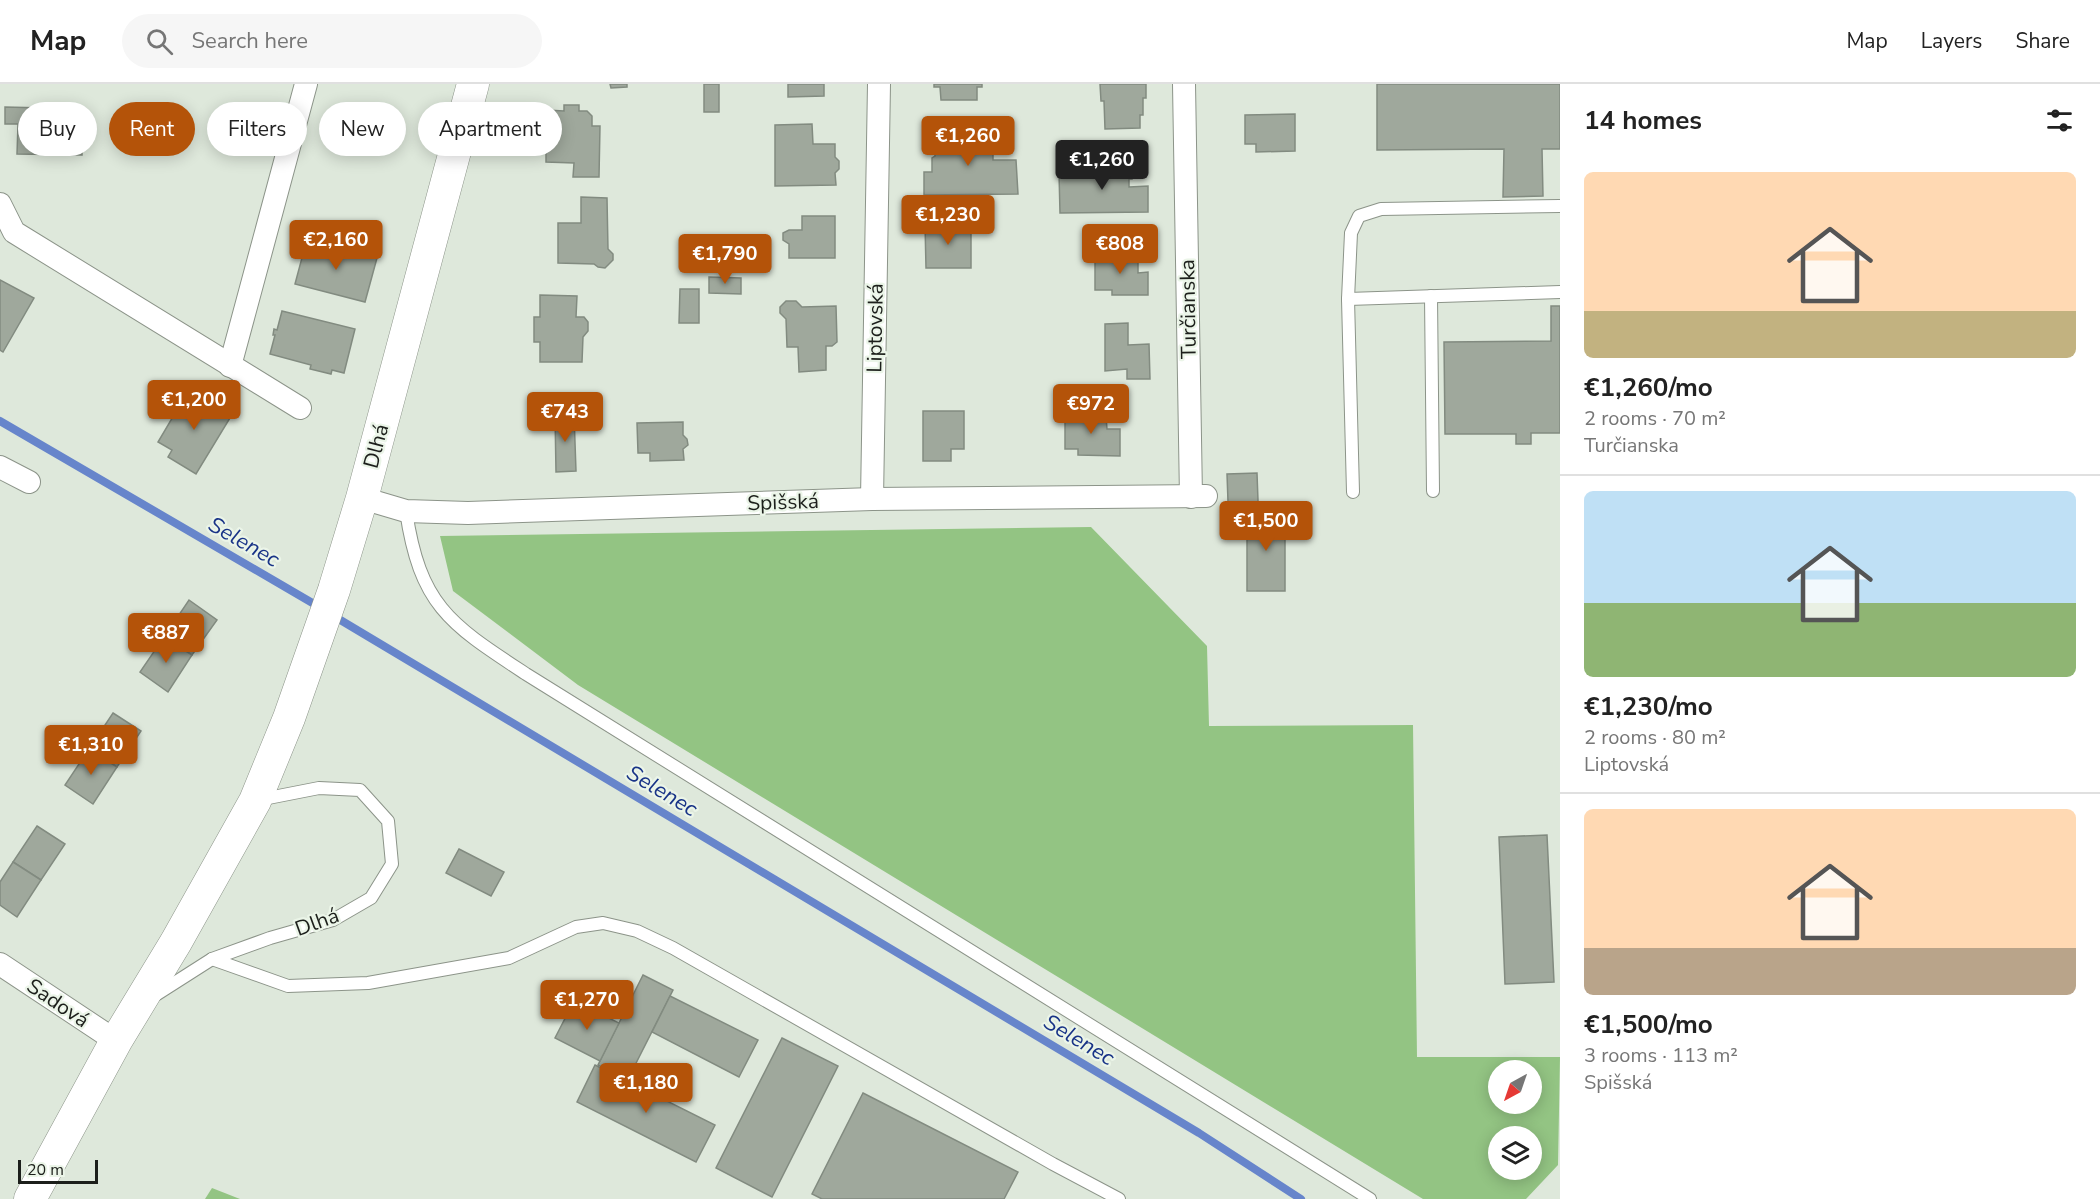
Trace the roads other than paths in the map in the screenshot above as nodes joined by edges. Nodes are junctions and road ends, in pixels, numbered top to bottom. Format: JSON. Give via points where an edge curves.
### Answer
{"nodes":[{"id":1,"x":306,"y":84,"type":"edge"},
{"id":2,"x":473,"y":84,"type":"edge"},
{"id":3,"x":879,"y":84,"type":"edge"},
{"id":4,"x":1184,"y":84,"type":"edge"},
{"id":5,"x":0,"y":204,"type":"edge"},
{"id":6,"x":1560,"y":206,"type":"edge"},
{"id":7,"x":1560,"y":292,"type":"edge"},
{"id":8,"x":1431,"y":296,"type":"junction"},
{"id":9,"x":1348,"y":299,"type":"junction"},
{"id":10,"x":230,"y":366,"type":"junction"},
{"id":11,"x":300,"y":408,"type":"dead end"},
{"id":12,"x":0,"y":466,"type":"edge"},
{"id":13,"x":29,"y":482,"type":"dead end"},
{"id":14,"x":1433,"y":491,"type":"dead end"},
{"id":15,"x":1353,"y":492,"type":"dead end"},
{"id":16,"x":1198,"y":497,"type":"joint"},
{"id":17,"x":362,"y":498,"type":"junction"},
{"id":18,"x":872,"y":499,"type":"junction"},
{"id":19,"x":406,"y":511,"type":"junction"},
{"id":20,"x":255,"y":801,"type":"junction"},
{"id":21,"x":212,"y":959,"type":"junction"},
{"id":22,"x":0,"y":964,"type":"edge"},
{"id":23,"x":136,"y":1008,"type":"junction"},
{"id":24,"x":116,"y":1041,"type":"junction"},
{"id":25,"x":30,"y":1199,"type":"edge"},
{"id":26,"x":1119,"y":1199,"type":"edge"},
{"id":27,"x":1370,"y":1199,"type":"edge"}],
"edges":[{"from":1,"to":10,"type":"street"},
{"from":2,"to":17,"type":"street","name":"Dlhá"},
{"from":3,"to":18,"type":"street","name":"Liptovská"},
{"from":4,"to":16,"type":"street","name":"Turčianska"},
{"from":5,"to":10,"type":"street","via":[[14,232]]},
{"from":6,"to":9,"type":"lane","via":[[1381,209],[1359,216],[1351,233]]},
{"from":7,"to":8,"type":"lane"},
{"from":8,"to":9,"type":"lane"},
{"from":8,"to":14,"type":"lane"},
{"from":9,"to":15,"type":"lane"},
{"from":10,"to":11,"type":"street"},
{"from":12,"to":13,"type":"street"},
{"from":16,"to":18,"type":"street","name":"Spišská"},
{"from":17,"to":19,"type":"street","name":"Spišská"},
{"from":17,"to":20,"type":"street","name":"Dlhá","via":[[319,636]]},
{"from":18,"to":19,"type":"street","name":"Spišská","via":[[468,513]]},
{"from":19,"to":27,"type":"lane","via":[[411,545],[423,577],[445,615],[462,631]]},
{"from":20,"to":21,"type":"lane","name":"Dlhá","via":[[319,788],[360,790],[388,820],[392,864],[371,898],[333,920]]},
{"from":20,"to":23,"type":"street","name":"Dlhá"},
{"from":21,"to":23,"type":"lane","name":"Dlhá"},
{"from":21,"to":26,"type":"lane","via":[[288,986],[368,983],[509,958],[576,927],[603,923],[637,931],[674,948]]},
{"from":22,"to":24,"type":"street","name":"Sadová"},
{"from":23,"to":24,"type":"street","name":"Dlhá"},
{"from":24,"to":25,"type":"street","name":"Dlhá"}]}
